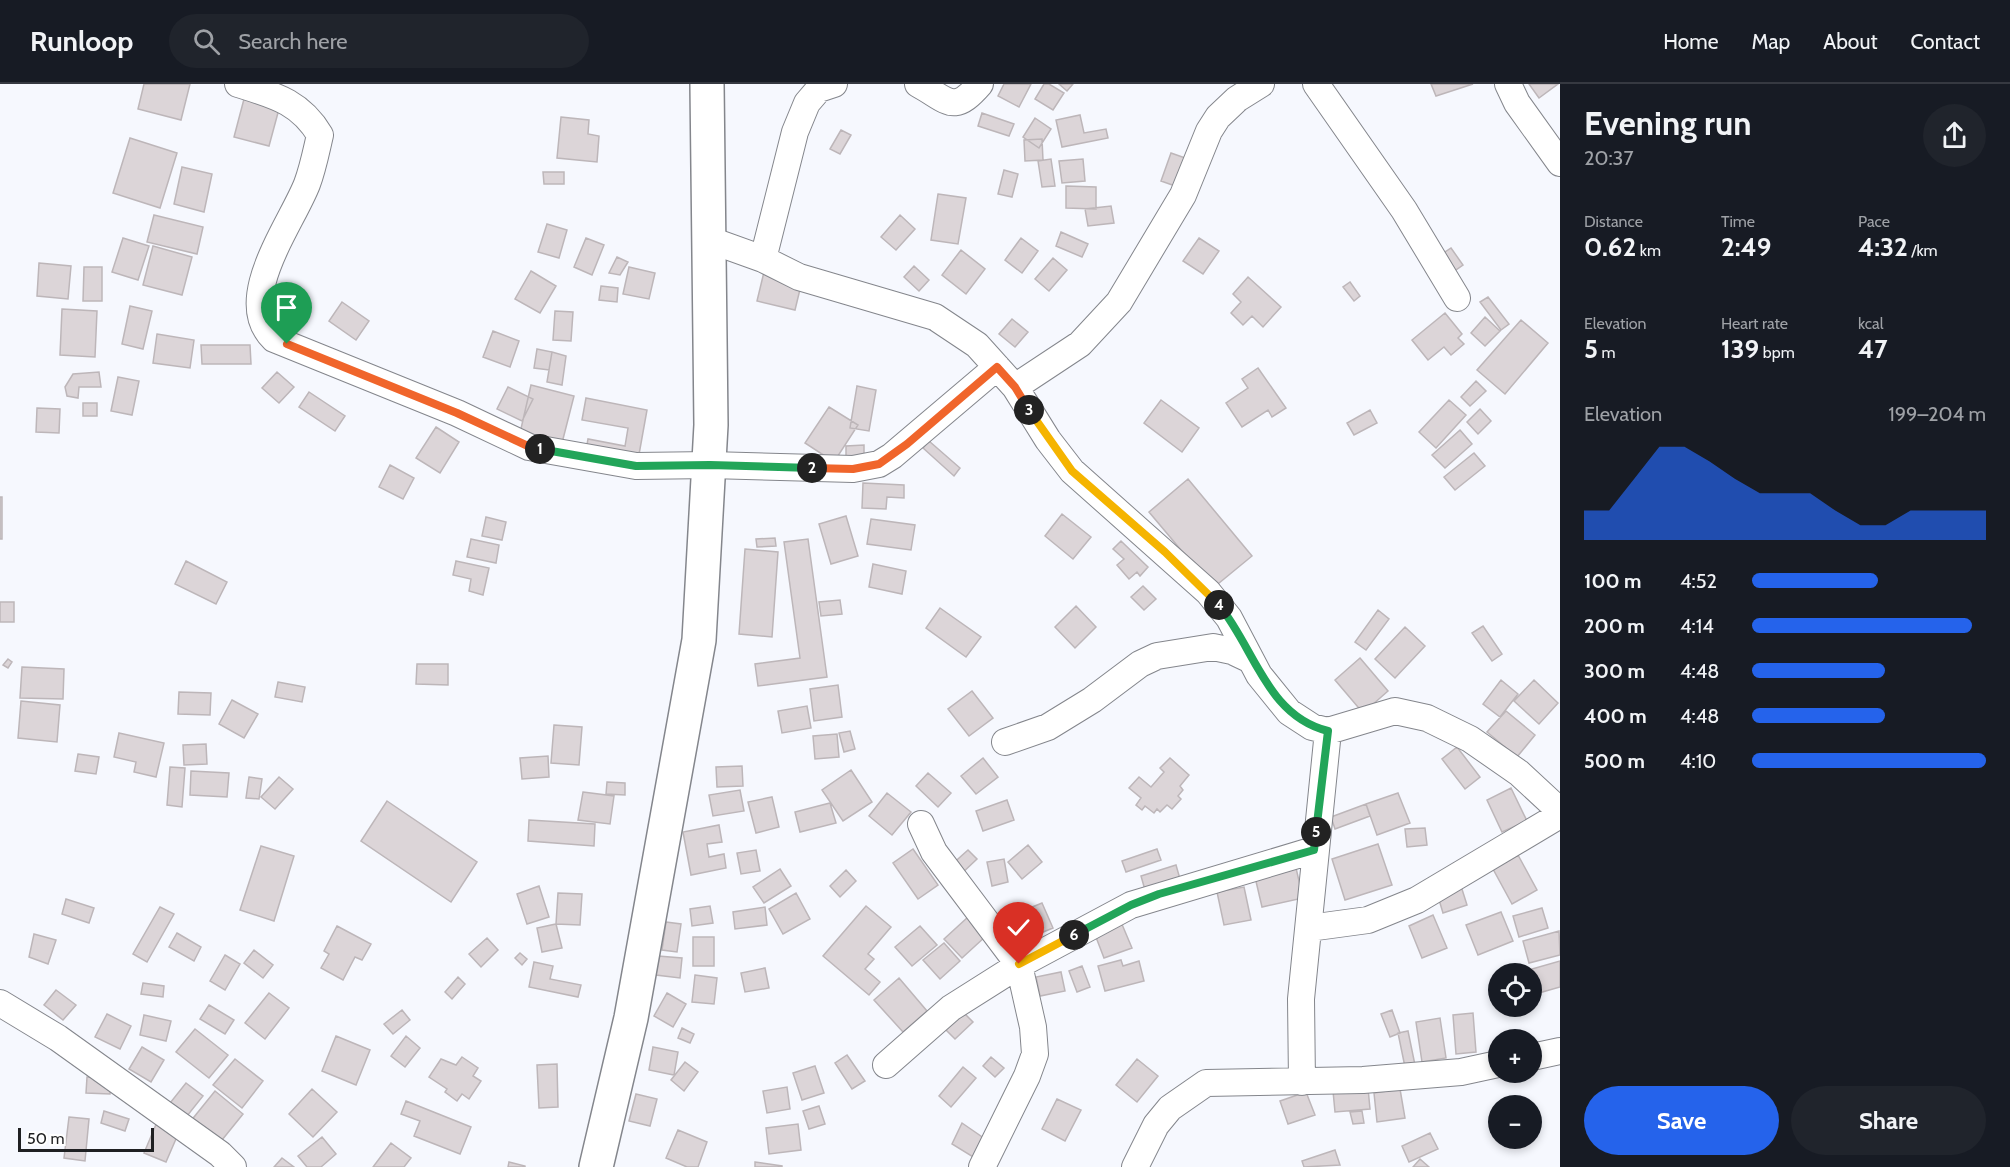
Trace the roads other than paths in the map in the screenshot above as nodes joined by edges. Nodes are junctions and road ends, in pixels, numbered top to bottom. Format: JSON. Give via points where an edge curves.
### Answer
{"nodes":[{"id":1,"x":238,"y":84,"type":"edge"},
{"id":2,"x":707,"y":84,"type":"edge"},
{"id":3,"x":834,"y":84,"type":"edge"},
{"id":4,"x":918,"y":84,"type":"edge"},
{"id":5,"x":980,"y":84,"type":"edge"},
{"id":6,"x":1261,"y":84,"type":"edge"},
{"id":7,"x":1316,"y":84,"type":"edge"},
{"id":8,"x":1508,"y":84,"type":"edge"},
{"id":9,"x":1560,"y":163,"type":"edge"},
{"id":10,"x":710,"y":240,"type":"junction"},
{"id":11,"x":763,"y":258,"type":"junction"},
{"id":12,"x":1457,"y":298,"type":"dead end"},
{"id":13,"x":997,"y":367,"type":"junction"},
{"id":14,"x":1015,"y":387,"type":"junction"},
{"id":15,"x":710,"y":465,"type":"junction"},
{"id":16,"x":1251,"y":660,"type":"junction"},
{"id":17,"x":1328,"y":731,"type":"junction"},
{"id":18,"x":1005,"y":742,"type":"dead end"},
{"id":19,"x":1560,"y":813,"type":"edge"},
{"id":20,"x":921,"y":824,"type":"dead end"},
{"id":21,"x":1314,"y":850,"type":"junction"},
{"id":22,"x":1309,"y":928,"type":"junction"},
{"id":23,"x":1019,"y":964,"type":"junction"},
{"id":24,"x":0,"y":1004,"type":"edge"},
{"id":25,"x":1560,"y":1051,"type":"edge"},
{"id":26,"x":1542,"y":1055,"type":"edge"},
{"id":27,"x":886,"y":1065,"type":"dead end"},
{"id":28,"x":1488,"y":1066,"type":"edge"},
{"id":29,"x":1302,"y":1082,"type":"junction"},
{"id":30,"x":233,"y":1167,"type":"edge"},
{"id":31,"x":596,"y":1167,"type":"edge"},
{"id":32,"x":982,"y":1167,"type":"edge"},
{"id":33,"x":1135,"y":1167,"type":"edge"}],
"edges":[{"from":1,"to":15,"type":"street","via":[[282,98],[309,118],[320,135],[306,186],[280,237],[258,305],[263,328],[274,339],[530,447],[636,466]]},
{"from":2,"to":10,"type":"main road"},
{"from":3,"to":11,"type":"street","via":[[819,89],[807,103],[795,132]]},
{"from":4,"to":5,"type":"street","via":[[959,104]]},
{"from":6,"to":14,"type":"street","via":[[1218,117],[1183,195],[1107,316],[1080,344]]},
{"from":7,"to":12,"type":"street","via":[[1410,219]]},
{"from":8,"to":9,"type":"street"},
{"from":10,"to":11,"type":"street"},
{"from":10,"to":15,"type":"main road"},
{"from":11,"to":13,"type":"street","via":[[799,277],[934,317],[977,345]]},
{"from":13,"to":14,"type":"street"},
{"from":13,"to":15,"type":"street","via":[[879,464],[853,469]]},
{"from":14,"to":16,"type":"street","via":[[1072,471],[1208,592],[1229,618]]},
{"from":15,"to":31,"type":"main road","via":[[699,640],[630,1018]]},
{"from":16,"to":17,"type":"street","via":[[1289,712],[1312,727]]},
{"from":16,"to":18,"type":"street","via":[[1213,648],[1157,656],[1048,727]]},
{"from":17,"to":19,"type":"street","via":[[1395,711],[1427,718],[1470,740],[1519,773]]},
{"from":17,"to":21,"type":"street"},
{"from":19,"to":22,"type":"street","via":[[1417,900],[1368,920]]},
{"from":20,"to":23,"type":"street","via":[[934,852]]},
{"from":21,"to":22,"type":"street"},
{"from":21,"to":23,"type":"street","via":[[1131,905]]},
{"from":22,"to":29,"type":"street","via":[[1301,999]]},
{"from":23,"to":27,"type":"street","via":[[922,1030]]},
{"from":23,"to":32,"type":"street","via":[[1035,1054]]},
{"from":24,"to":30,"type":"street","via":[[91,1060]]},
{"from":25,"to":26,"type":"street"},
{"from":28,"to":29,"type":"street","via":[[1461,1072]]},
{"from":29,"to":33,"type":"street","via":[[1206,1083],[1170,1108],[1155,1125]]}]}
